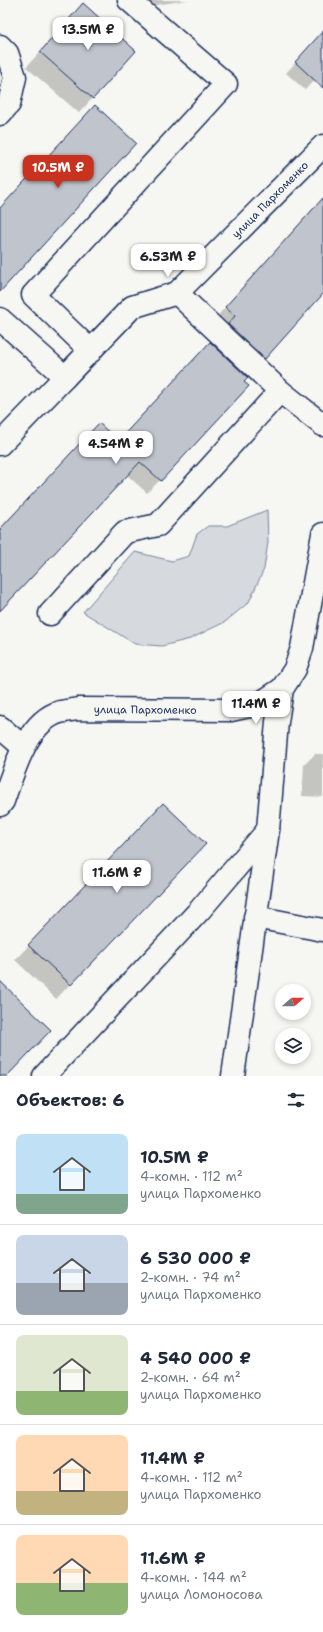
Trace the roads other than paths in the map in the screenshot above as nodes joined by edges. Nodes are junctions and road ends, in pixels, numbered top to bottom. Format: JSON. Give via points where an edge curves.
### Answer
{"nodes":[{"id":1,"x":129,"y":0,"type":"edge"},
{"id":2,"x":0,"y":46,"type":"edge"},
{"id":3,"x":0,"y":114,"type":"edge"},
{"id":4,"x":323,"y":146,"type":"edge"},
{"id":5,"x":178,"y":293,"type":"junction"},
{"id":6,"x":0,"y":319,"type":"edge"},
{"id":7,"x":91,"y":351,"type":"junction"},
{"id":8,"x":65,"y":377,"type":"junction"},
{"id":9,"x":280,"y":391,"type":"junction"},
{"id":10,"x":323,"y":425,"type":"edge"},
{"id":11,"x":0,"y":444,"type":"edge"},
{"id":12,"x":323,"y":534,"type":"edge"},
{"id":13,"x":50,"y":614,"type":"dead end"},
{"id":14,"x":282,"y":689,"type":"junction"},
{"id":15,"x":259,"y":704,"type":"junction"},
{"id":16,"x":277,"y":722,"type":"junction"},
{"id":17,"x":0,"y":727,"type":"edge"},
{"id":18,"x":23,"y":746,"type":"junction"},
{"id":19,"x":0,"y":805,"type":"edge"},
{"id":20,"x":268,"y":830,"type":"junction"},
{"id":21,"x":255,"y":917,"type":"junction"},
{"id":22,"x":323,"y":930,"type":"edge"},
{"id":23,"x":44,"y":1076,"type":"edge"},
{"id":24,"x":233,"y":1076,"type":"edge"}],
"edges":[{"from":1,"to":7,"type":"street","via":[[226,84],[33,295]]},
{"from":2,"to":3,"type":"street","via":[[7,53],[15,77],[9,104]]},
{"from":4,"to":5,"type":"street","name":"улица Пархоменко"},
{"from":5,"to":7,"type":"street","name":"улица Пархоменко","via":[[132,307]]},
{"from":5,"to":9,"type":"street"},
{"from":6,"to":8,"type":"street"},
{"from":7,"to":8,"type":"street","name":"улица Пархоменко"},
{"from":8,"to":11,"type":"street","name":"улица Пархоменко"},
{"from":9,"to":10,"type":"street"},
{"from":9,"to":13,"type":"street","via":[[158,525],[125,532]]},
{"from":12,"to":14,"type":"street","name":"улица Пархоменко","via":[[302,648],[295,669]]},
{"from":14,"to":15,"type":"street","name":"улица Пархоменко"},
{"from":14,"to":16,"type":"street"},
{"from":15,"to":16,"type":"street"},
{"from":15,"to":18,"type":"street","name":"улица Пархоменко","via":[[231,710],[78,709],[58,712],[42,723]]},
{"from":16,"to":20,"type":"street"},
{"from":17,"to":18,"type":"street"},
{"from":18,"to":19,"type":"street","name":"улица Пархоменко"},
{"from":20,"to":21,"type":"street"},
{"from":20,"to":23,"type":"street","via":[[199,911]]},
{"from":21,"to":22,"type":"street"},
{"from":21,"to":24,"type":"street"}]}
